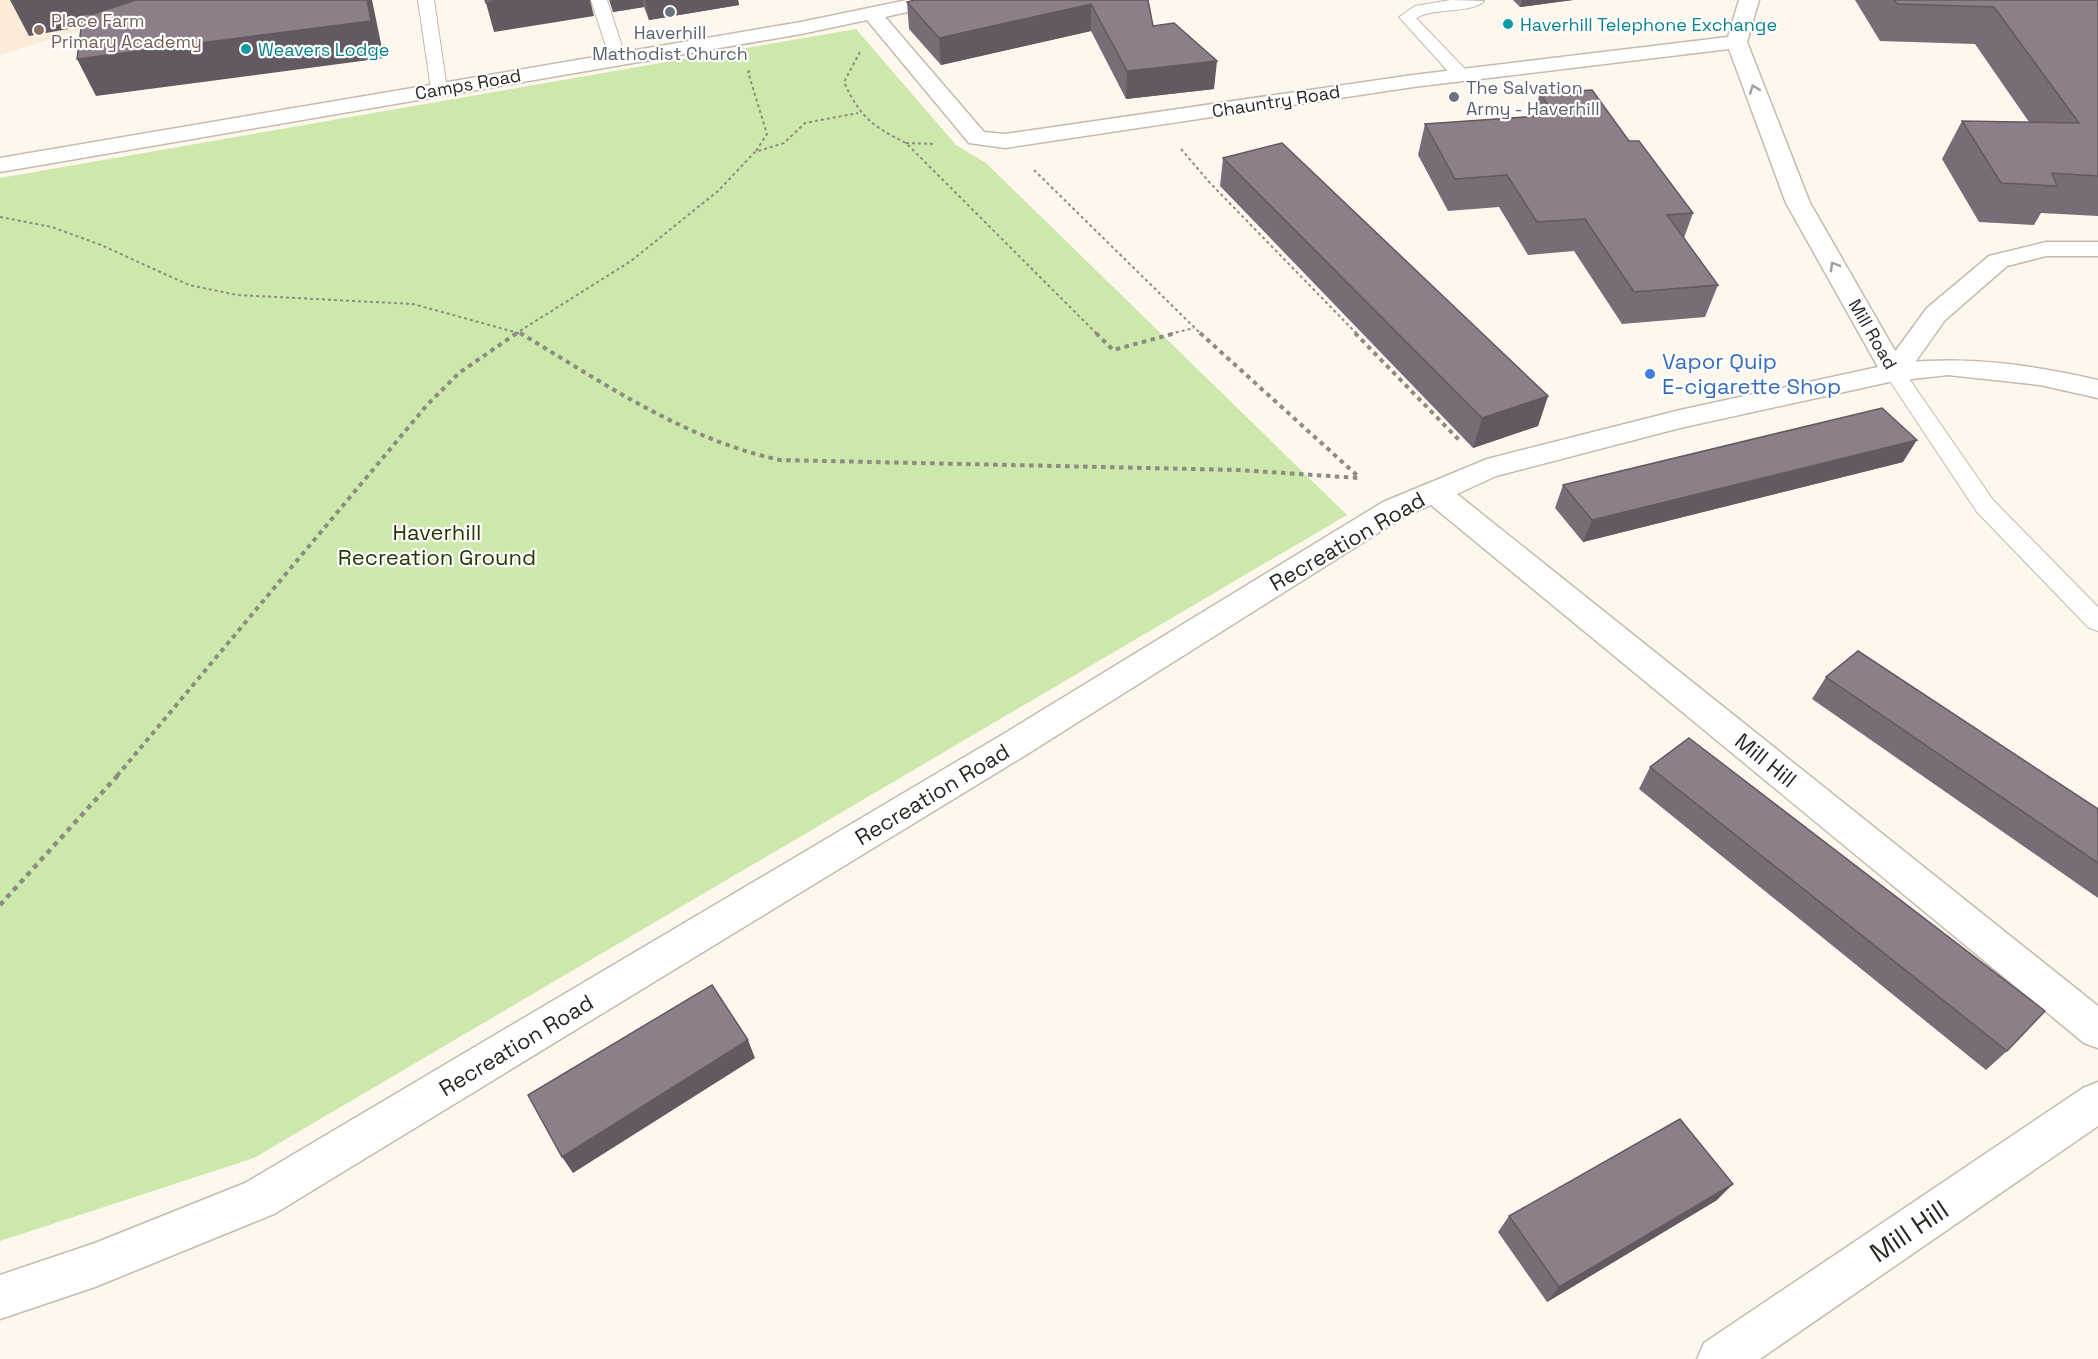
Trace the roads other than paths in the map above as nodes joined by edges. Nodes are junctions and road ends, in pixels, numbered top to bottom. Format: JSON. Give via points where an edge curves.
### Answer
{"nodes":[{"id":1,"x":426,"y":0,"type":"edge"},
{"id":2,"x":599,"y":0,"type":"edge"},
{"id":3,"x":936,"y":0,"type":"edge"},
{"id":4,"x":1749,"y":0,"type":"edge"},
{"id":5,"x":1476,"y":1,"type":"edge"},
{"id":6,"x":872,"y":14,"type":"junction"},
{"id":7,"x":1737,"y":42,"type":"junction"},
{"id":8,"x":618,"y":59,"type":"junction"},
{"id":9,"x":1461,"y":75,"type":"junction"},
{"id":10,"x":439,"y":89,"type":"junction"},
{"id":11,"x":0,"y":165,"type":"edge"},
{"id":12,"x":2098,"y":249,"type":"edge"},
{"id":13,"x":1894,"y":372,"type":"junction"},
{"id":14,"x":2098,"y":389,"type":"edge"},
{"id":15,"x":1434,"y":491,"type":"junction"},
{"id":16,"x":2098,"y":622,"type":"edge"},
{"id":17,"x":2098,"y":1030,"type":"edge"},
{"id":18,"x":2098,"y":1102,"type":"edge"},
{"id":19,"x":0,"y":1297,"type":"edge"},
{"id":20,"x":1720,"y":1359,"type":"edge"}],
"edges":[{"from":1,"to":10,"type":"lane"},
{"from":2,"to":8,"type":"lane"},
{"from":3,"to":6,"type":"street","name":"Camps Road"},
{"from":4,"to":7,"type":"street"},
{"from":5,"to":9,"type":"lane","via":[[1420,9],[1407,17]]},
{"from":6,"to":8,"type":"street","name":"Camps Road"},
{"from":6,"to":9,"type":"street","name":"Chauntry Road","via":[[977,138],[1005,141]]},
{"from":7,"to":9,"type":"street","name":"Chauntry Road"},
{"from":13,"to":7,"type":"street","name":"Mill Road","one_way":true,"via":[[1798,204]]},
{"from":8,"to":10,"type":"street","name":"Camps Road"},
{"from":10,"to":11,"type":"street","name":"Camps Road"},
{"from":12,"to":13,"type":"street","via":[[2046,249],[1998,261],[1936,314]]},
{"from":13,"to":14,"type":"street","name":"Recreation Road","via":[[1948,367],[2040,376]]},
{"from":13,"to":15,"type":"street","name":"Recreation Road","via":[[1680,418],[1487,469]]},
{"from":13,"to":16,"type":"lane","name":"Mill Road","via":[[1985,506]]},
{"from":15,"to":17,"type":"street","name":"Mill Hill"},
{"from":15,"to":19,"type":"street","name":"Recreation Road","via":[[1394,509],[1017,742],[259,1199],[95,1265]]},
{"from":18,"to":20,"type":"street","name":"Mill Hill"}]}
